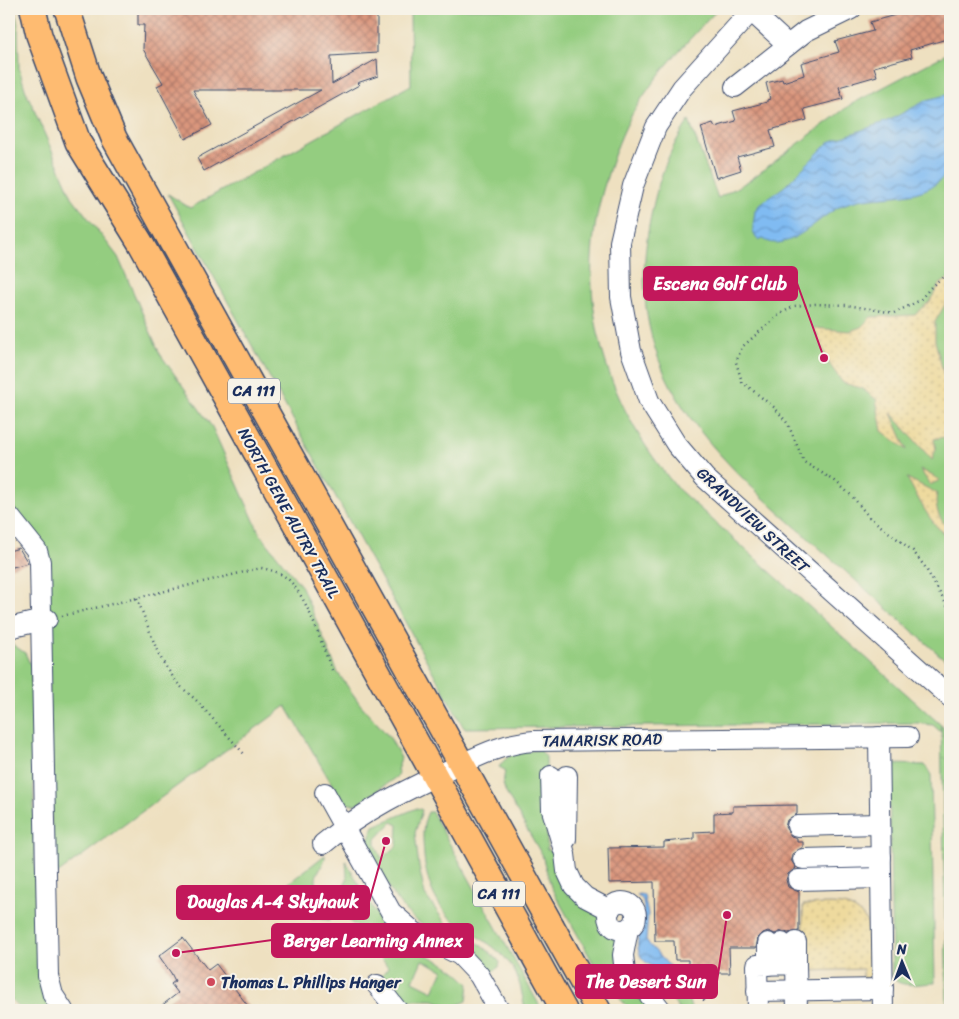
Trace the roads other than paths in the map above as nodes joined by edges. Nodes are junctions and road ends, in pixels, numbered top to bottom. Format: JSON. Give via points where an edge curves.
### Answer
{"nodes":[{"id":1,"x":33,"y":9,"type":"edge"},
{"id":2,"x":67,"y":9,"type":"edge"},
{"id":3,"x":851,"y":9,"type":"edge"},
{"id":4,"x":752,"y":10,"type":"edge"},
{"id":5,"x":788,"y":45,"type":"junction"},
{"id":6,"x":735,"y":86,"type":"dead end"},
{"id":7,"x":9,"y":516,"type":"edge"},
{"id":8,"x":44,"y":620,"type":"junction"},
{"id":9,"x":9,"y":628,"type":"edge"},
{"id":10,"x":950,"y":697,"type":"edge"},
{"id":11,"x":879,"y":737,"type":"junction"},
{"id":12,"x":908,"y":737,"type":"dead end"},
{"id":13,"x":461,"y":764,"type":"junction"},
{"id":14,"x":435,"y":776,"type":"junction"},
{"id":15,"x":559,"y":776,"type":"dead end"},
{"id":16,"x":325,"y":793,"type":"dead end"},
{"id":17,"x":880,"y":824,"type":"junction"},
{"id":18,"x":797,"y":826,"type":"dead end"},
{"id":19,"x":344,"y":827,"type":"junction"},
{"id":20,"x":323,"y":844,"type":"dead end"},
{"id":21,"x":881,"y":857,"type":"junction"},
{"id":22,"x":803,"y":859,"type":"dead end"},
{"id":23,"x":881,"y":878,"type":"junction"},
{"id":24,"x":798,"y":880,"type":"dead end"},
{"id":25,"x":782,"y":964,"type":"junction"},
{"id":26,"x":377,"y":986,"type":"dead end"},
{"id":27,"x":883,"y":988,"type":"junction"},
{"id":28,"x":797,"y":990,"type":"junction"},
{"id":29,"x":758,"y":1001,"type":"edge"},
{"id":30,"x":63,"y":1010,"type":"edge"},
{"id":31,"x":396,"y":1010,"type":"edge"},
{"id":32,"x":499,"y":1010,"type":"edge"},
{"id":33,"x":564,"y":1010,"type":"edge"},
{"id":34,"x":598,"y":1010,"type":"edge"},
{"id":35,"x":661,"y":1010,"type":"edge"},
{"id":36,"x":797,"y":1010,"type":"edge"},
{"id":37,"x":883,"y":1010,"type":"edge"}],
"edges":[{"from":1,"to":14,"type":"main road","name":"NORTH GENE AUTRY TRAIL","number":"CA 111","via":[[39,35],[78,142],[140,242]]},
{"from":2,"to":13,"type":"main road","name":"NORTH GENE AUTRY TRAIL","number":"CA 111","via":[[89,78],[114,138]]},
{"from":3,"to":5,"type":"street","via":[[806,31]]},
{"from":4,"to":5,"type":"street"},
{"from":4,"to":10,"type":"street","name":"GRANDVIEW STREET","via":[[682,88],[656,127],[633,186],[620,242],[621,297],[631,352],[649,401],[676,444],[705,478]]},
{"from":5,"to":6,"type":"street"},
{"from":7,"to":8,"type":"street","via":[[39,556]]},
{"from":8,"to":9,"type":"street"},
{"from":8,"to":30,"type":"street","via":[[48,976],[53,995]]},
{"from":11,"to":12,"type":"street","name":"TAMARISK ROAD"},
{"from":11,"to":13,"type":"street","name":"TAMARISK ROAD","via":[[522,742],[500,746]]},
{"from":11,"to":17,"type":"street"},
{"from":13,"to":14,"type":"street","name":"TAMARISK ROAD"},
{"from":13,"to":34,"type":"main road","name":"NORTH GENE AUTRY TRAIL","number":"CA 111"},
{"from":14,"to":19,"type":"street","name":"TAMARISK ROAD"},
{"from":14,"to":33,"type":"main road","name":"NORTH GENE AUTRY TRAIL","number":"CA 111"},
{"from":15,"to":35,"type":"street","via":[[567,871],[574,886],[585,897],[610,910],[609,919],[614,927],[628,929],[622,956],[625,973],[647,992]]},
{"from":16,"to":19,"type":"street"},
{"from":17,"to":18,"type":"street"},
{"from":17,"to":21,"type":"street"},
{"from":19,"to":20,"type":"street","name":"TAMARISK ROAD"},
{"from":19,"to":32,"type":"street","via":[[391,912],[414,932],[460,955],[479,975]]},
{"from":21,"to":22,"type":"street"},
{"from":21,"to":23,"type":"street"},
{"from":23,"to":24,"type":"street"},
{"from":23,"to":27,"type":"street"},
{"from":25,"to":25,"type":"street","via":[[782,943]]},
{"from":25,"to":28,"type":"street"},
{"from":25,"to":29,"type":"street","via":[[757,965]]},
{"from":26,"to":31,"type":"street"},
{"from":27,"to":28,"type":"street"},
{"from":27,"to":37,"type":"street"},
{"from":28,"to":29,"type":"street"},
{"from":28,"to":36,"type":"street"}]}
